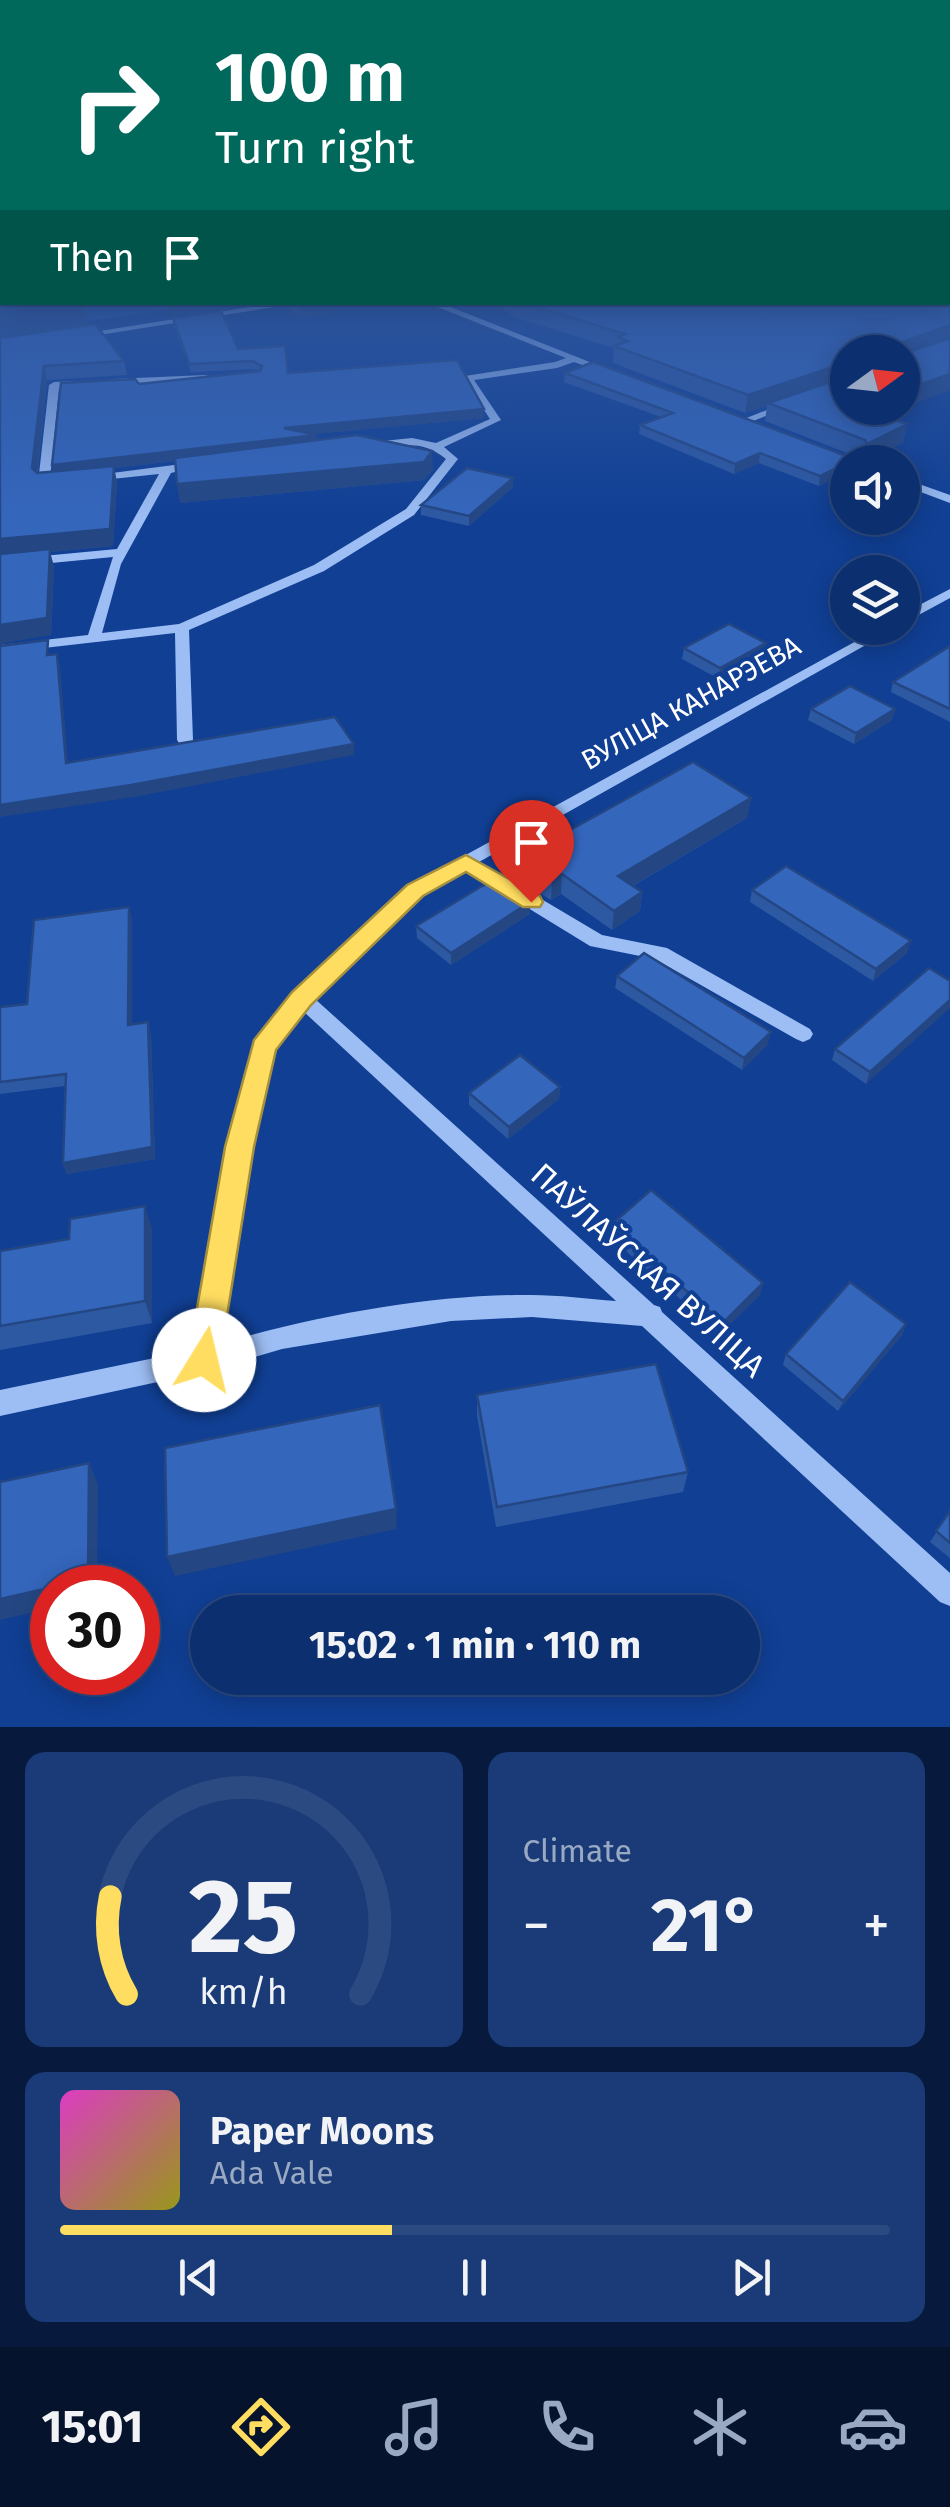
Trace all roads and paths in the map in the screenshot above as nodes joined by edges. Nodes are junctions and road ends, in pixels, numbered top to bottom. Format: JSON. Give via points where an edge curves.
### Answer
{"nodes":[{"id":1,"x":566,"y":357,"type":"edge"},
{"id":2,"x":572,"y":359,"type":"junction"},
{"id":3,"x":624,"y":377,"type":"edge"},
{"id":4,"x":214,"y":378,"type":"edge"},
{"id":5,"x":796,"y":402,"type":"edge"},
{"id":6,"x":727,"y":415,"type":"edge"},
{"id":7,"x":744,"y":421,"type":"junction"},
{"id":8,"x":762,"y":428,"type":"edge"},
{"id":9,"x":438,"y":446,"type":"junction"},
{"id":10,"x":344,"y":448,"type":"edge"},
{"id":11,"x":218,"y":462,"type":"edge"},
{"id":12,"x":168,"y":470,"type":"junction"},
{"id":13,"x":80,"y":479,"type":"edge"},
{"id":14,"x":62,"y":481,"type":"edge"},
{"id":15,"x":920,"y":488,"type":"edge"},
{"id":16,"x":950,"y":499,"type":"edge"},
{"id":17,"x":122,"y":552,"type":"junction"},
{"id":18,"x":0,"y":564,"type":"edge"},
{"id":19,"x":950,"y":593,"type":"edge"},
{"id":20,"x":920,"y":610,"type":"edge"},
{"id":21,"x":182,"y":628,"type":"junction"},
{"id":22,"x":94,"y":638,"type":"junction"},
{"id":23,"x":857,"y":645,"type":"edge"},
{"id":24,"x":0,"y":648,"type":"edge"},
{"id":25,"x":185,"y":740,"type":"edge"},
{"id":26,"x":466,"y":862,"type":"junction"},
{"id":27,"x":302,"y":998,"type":"junction"},
{"id":28,"x":803,"y":1034,"type":"dead end"},
{"id":29,"x":650,"y":1316,"type":"junction"},
{"id":30,"x":204,"y":1360,"type":"junction"},
{"id":31,"x":0,"y":1403,"type":"edge"},
{"id":32,"x":950,"y":1592,"type":"edge"}],
"edges":[{"from":1,"to":2,"type":"street"},
{"from":2,"to":3,"type":"street"},
{"from":2,"to":9,"type":"street","via":[[468,378],[496,420]]},
{"from":4,"to":14,"type":"street","via":[[54,385],[44,483]]},
{"from":5,"to":7,"type":"street"},
{"from":6,"to":7,"type":"street"},
{"from":7,"to":8,"type":"street"},
{"from":9,"to":10,"type":"street","via":[[416,440]]},
{"from":9,"to":21,"type":"street","via":[[452,459],[410,512],[319,568]]},
{"from":11,"to":12,"type":"street"},
{"from":12,"to":13,"type":"street"},
{"from":12,"to":17,"type":"street"},
{"from":15,"to":16,"type":"street"},
{"from":17,"to":18,"type":"street"},
{"from":17,"to":22,"type":"street"},
{"from":19,"to":20,"type":"street"},
{"from":21,"to":22,"type":"street"},
{"from":21,"to":25,"type":"street"},
{"from":22,"to":24,"type":"street"},
{"from":23,"to":26,"type":"street","name":"ВУЛІЦА КАНАРЭЕВА"},
{"from":26,"to":27,"type":"street","name":"ВУЛІЦА КАНАРЭЕВА","via":[[415,890]]},
{"from":26,"to":28,"type":"street","via":[[597,941],[660,954]]},
{"from":27,"to":29,"type":"street","name":"ПАЎЛАЎСКАЯ ВУЛІЦА"},
{"from":27,"to":30,"type":"street","name":"ВУЛІЦА КАНАРЭЕВА","via":[[264,1047]]},
{"from":29,"to":30,"type":"street","via":[[532,1306],[450,1310],[282,1337]]},
{"from":29,"to":32,"type":"street","name":"ПАЎЛАЎСКАЯ ВУЛІЦА"},
{"from":30,"to":31,"type":"street"}]}
